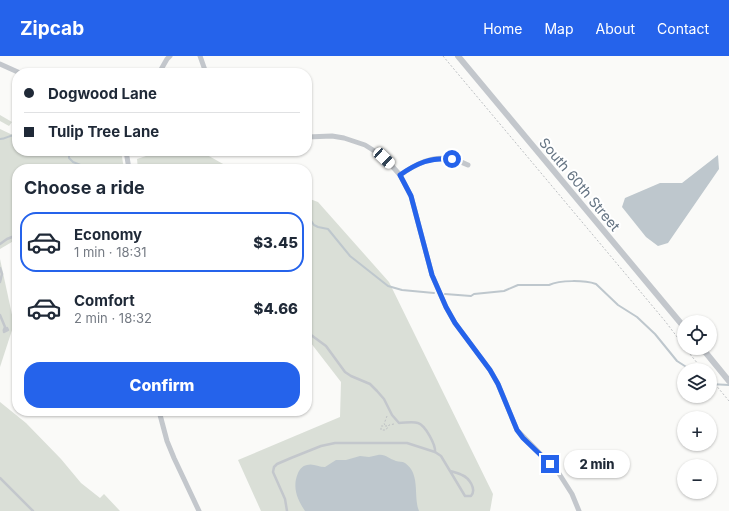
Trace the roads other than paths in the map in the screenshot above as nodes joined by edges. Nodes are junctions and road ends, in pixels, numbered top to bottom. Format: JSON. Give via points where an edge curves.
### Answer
{"nodes":[{"id":1,"x":170,"y":56,"type":"edge"},
{"id":2,"x":200,"y":56,"type":"edge"},
{"id":3,"x":458,"y":56,"type":"edge"},
{"id":4,"x":0,"y":64,"type":"edge"},
{"id":5,"x":162,"y":68,"type":"edge"},
{"id":6,"x":204,"y":68,"type":"edge"},
{"id":7,"x":12,"y":69,"type":"edge"},
{"id":8,"x":312,"y":137,"type":"edge"},
{"id":9,"x":468,"y":165,"type":"dead end"},
{"id":10,"x":400,"y":175,"type":"junction"},
{"id":11,"x":12,"y":238,"type":"edge"},
{"id":12,"x":0,"y":244,"type":"edge"},
{"id":13,"x":0,"y":268,"type":"edge"},
{"id":14,"x":0,"y":282,"type":"edge"},
{"id":15,"x":0,"y":315,"type":"edge"},
{"id":16,"x":677,"y":319,"type":"edge"},
{"id":17,"x":4,"y":330,"type":"dead end"},
{"id":18,"x":312,"y":336,"type":"edge"},
{"id":19,"x":708,"y":355,"type":"edge"},
{"id":20,"x":729,"y":381,"type":"edge"},
{"id":21,"x":160,"y":416,"type":"edge"},
{"id":22,"x":435,"y":452,"type":"junction"},
{"id":23,"x":450,"y":471,"type":"junction"},
{"id":24,"x":0,"y":478,"type":"edge"},
{"id":25,"x":33,"y":511,"type":"edge"},
{"id":26,"x":199,"y":511,"type":"edge"},
{"id":27,"x":287,"y":511,"type":"edge"},
{"id":28,"x":579,"y":511,"type":"edge"}],
"edges":[{"from":1,"to":5,"type":"street"},
{"from":2,"to":6,"type":"street"},
{"from":3,"to":16,"type":"street","name":"South 60th Street"},
{"from":4,"to":7,"type":"street"},
{"from":8,"to":10,"type":"street","via":[[332,136],[359,143],[384,158]]},
{"from":9,"to":10,"type":"street","via":[[452,159],[434,158],[417,164]]},
{"from":10,"to":28,"type":"street","via":[[411,196],[432,275],[446,307],[490,370],[517,430],[558,472]]},
{"from":11,"to":12,"type":"lane"},
{"from":13,"to":14,"type":"lane"},
{"from":15,"to":17,"type":"lane"},
{"from":18,"to":22,"type":"lane","via":[[326,346],[345,372],[370,384],[377,391],[398,423],[415,422],[422,425],[436,449]]},
{"from":19,"to":20,"type":"street"},
{"from":21,"to":26,"type":"street","via":[[167,441]]},
{"from":22,"to":23,"type":"lane","via":[[445,461]]},
{"from":22,"to":27,"type":"lane","via":[[407,443],[347,442],[328,444],[287,460],[275,466],[273,472],[285,499]]},
{"from":23,"to":23,"type":"lane","via":[[462,493],[471,496],[473,490],[467,478]]},
{"from":24,"to":25,"type":"lane"}]}
